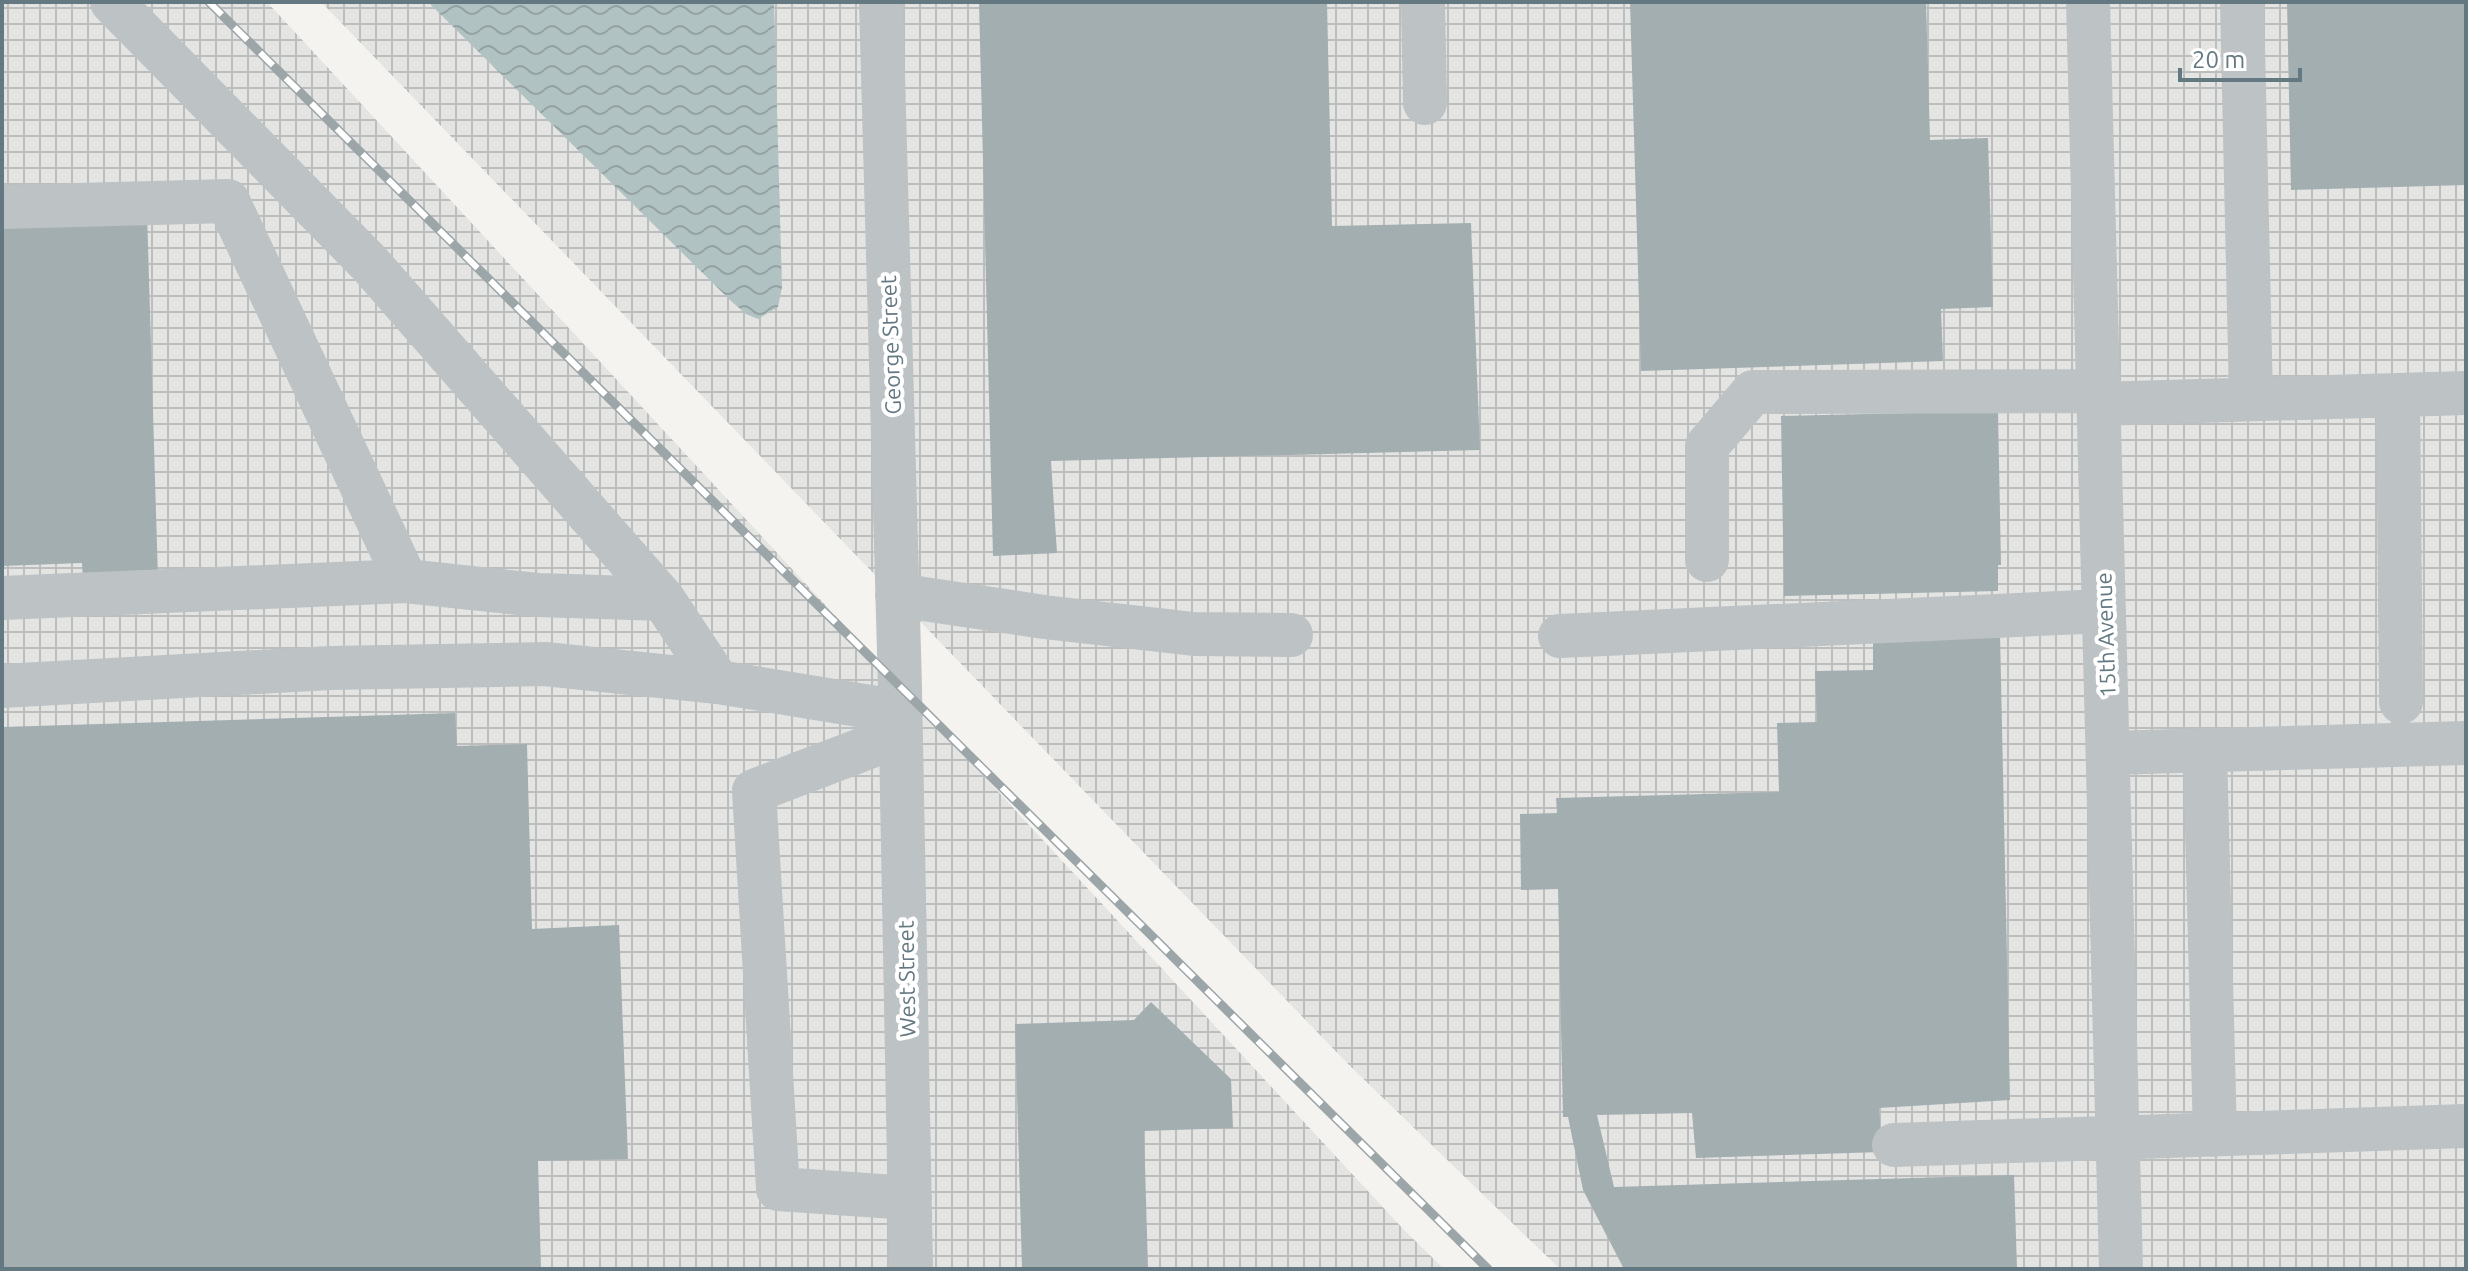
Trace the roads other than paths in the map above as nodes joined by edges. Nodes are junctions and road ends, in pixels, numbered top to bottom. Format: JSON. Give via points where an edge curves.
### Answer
{"nodes":[{"id":1,"x":112,"y":2,"type":"edge"},
{"id":2,"x":881,"y":2,"type":"edge"},
{"id":3,"x":1423,"y":2,"type":"edge"},
{"id":4,"x":2088,"y":2,"type":"edge"},
{"id":5,"x":2242,"y":2,"type":"edge"},
{"id":6,"x":1425,"y":103,"type":"dead end"},
{"id":7,"x":2,"y":207,"type":"edge"},
{"id":8,"x":2466,"y":393,"type":"edge"},
{"id":9,"x":2398,"y":395,"type":"junction"},
{"id":10,"x":2098,"y":398,"type":"junction"},
{"id":11,"x":2251,"y":399,"type":"junction"},
{"id":12,"x":1707,"y":560,"type":"dead end"},
{"id":13,"x":406,"y":581,"type":"junction"},
{"id":14,"x":897,"y":595,"type":"junction"},
{"id":15,"x":2,"y":598,"type":"edge"},
{"id":16,"x":663,"y":599,"type":"junction"},
{"id":17,"x":2104,"y":611,"type":"junction"},
{"id":18,"x":1291,"y":635,"type":"dead end"},
{"id":19,"x":1560,"y":636,"type":"dead end"},
{"id":20,"x":718,"y":682,"type":"junction"},
{"id":21,"x":2,"y":686,"type":"edge"},
{"id":22,"x":901,"y":700,"type":"junction"},
{"id":23,"x":2401,"y":702,"type":"dead end"},
{"id":24,"x":2466,"y":743,"type":"edge"},
{"id":25,"x":2205,"y":750,"type":"junction"},
{"id":26,"x":2108,"y":753,"type":"junction"},
{"id":27,"x":2466,"y":1126,"type":"edge"},
{"id":28,"x":2215,"y":1135,"type":"junction"},
{"id":29,"x":2118,"y":1138,"type":"junction"},
{"id":30,"x":1894,"y":1145,"type":"dead end"},
{"id":31,"x":910,"y":1198,"type":"junction"},
{"id":32,"x":911,"y":1269,"type":"edge"},
{"id":33,"x":2121,"y":1269,"type":"edge"}],
"edges":[{"from":1,"to":16,"type":"street","via":[[370,264]]},
{"from":2,"to":14,"type":"street","name":"George Street"},
{"from":3,"to":6,"type":"street"},
{"from":4,"to":10,"type":"street","name":"15th Avenue"},
{"from":5,"to":11,"type":"street"},
{"from":7,"to":13,"type":"street","via":[[228,201]]},
{"from":8,"to":9,"type":"street"},
{"from":9,"to":11,"type":"street"},
{"from":9,"to":23,"type":"street"},
{"from":10,"to":11,"type":"street"},
{"from":10,"to":12,"type":"street","via":[[1753,392],[1707,446]]},
{"from":10,"to":17,"type":"street","name":"15th Avenue"},
{"from":13,"to":15,"type":"street"},
{"from":13,"to":16,"type":"street","via":[[538,595]]},
{"from":14,"to":18,"type":"street","via":[[1194,634]]},
{"from":14,"to":22,"type":"street","name":"George Street"},
{"from":16,"to":20,"type":"street"},
{"from":17,"to":19,"type":"street"},
{"from":17,"to":26,"type":"street","name":"15th Avenue"},
{"from":20,"to":21,"type":"street","via":[[545,664],[330,668]]},
{"from":20,"to":22,"type":"street"},
{"from":22,"to":31,"type":"street","name":"West Street"},
{"from":22,"to":31,"type":"street","via":[[869,747],[754,791],[778,1189]]},
{"from":24,"to":25,"type":"street"},
{"from":25,"to":26,"type":"street"},
{"from":25,"to":28,"type":"street"},
{"from":26,"to":29,"type":"street","name":"15th Avenue"},
{"from":27,"to":28,"type":"street"},
{"from":28,"to":29,"type":"street"},
{"from":29,"to":30,"type":"street"},
{"from":29,"to":33,"type":"street","name":"15th Avenue"},
{"from":31,"to":32,"type":"street","name":"West Street"}]}
